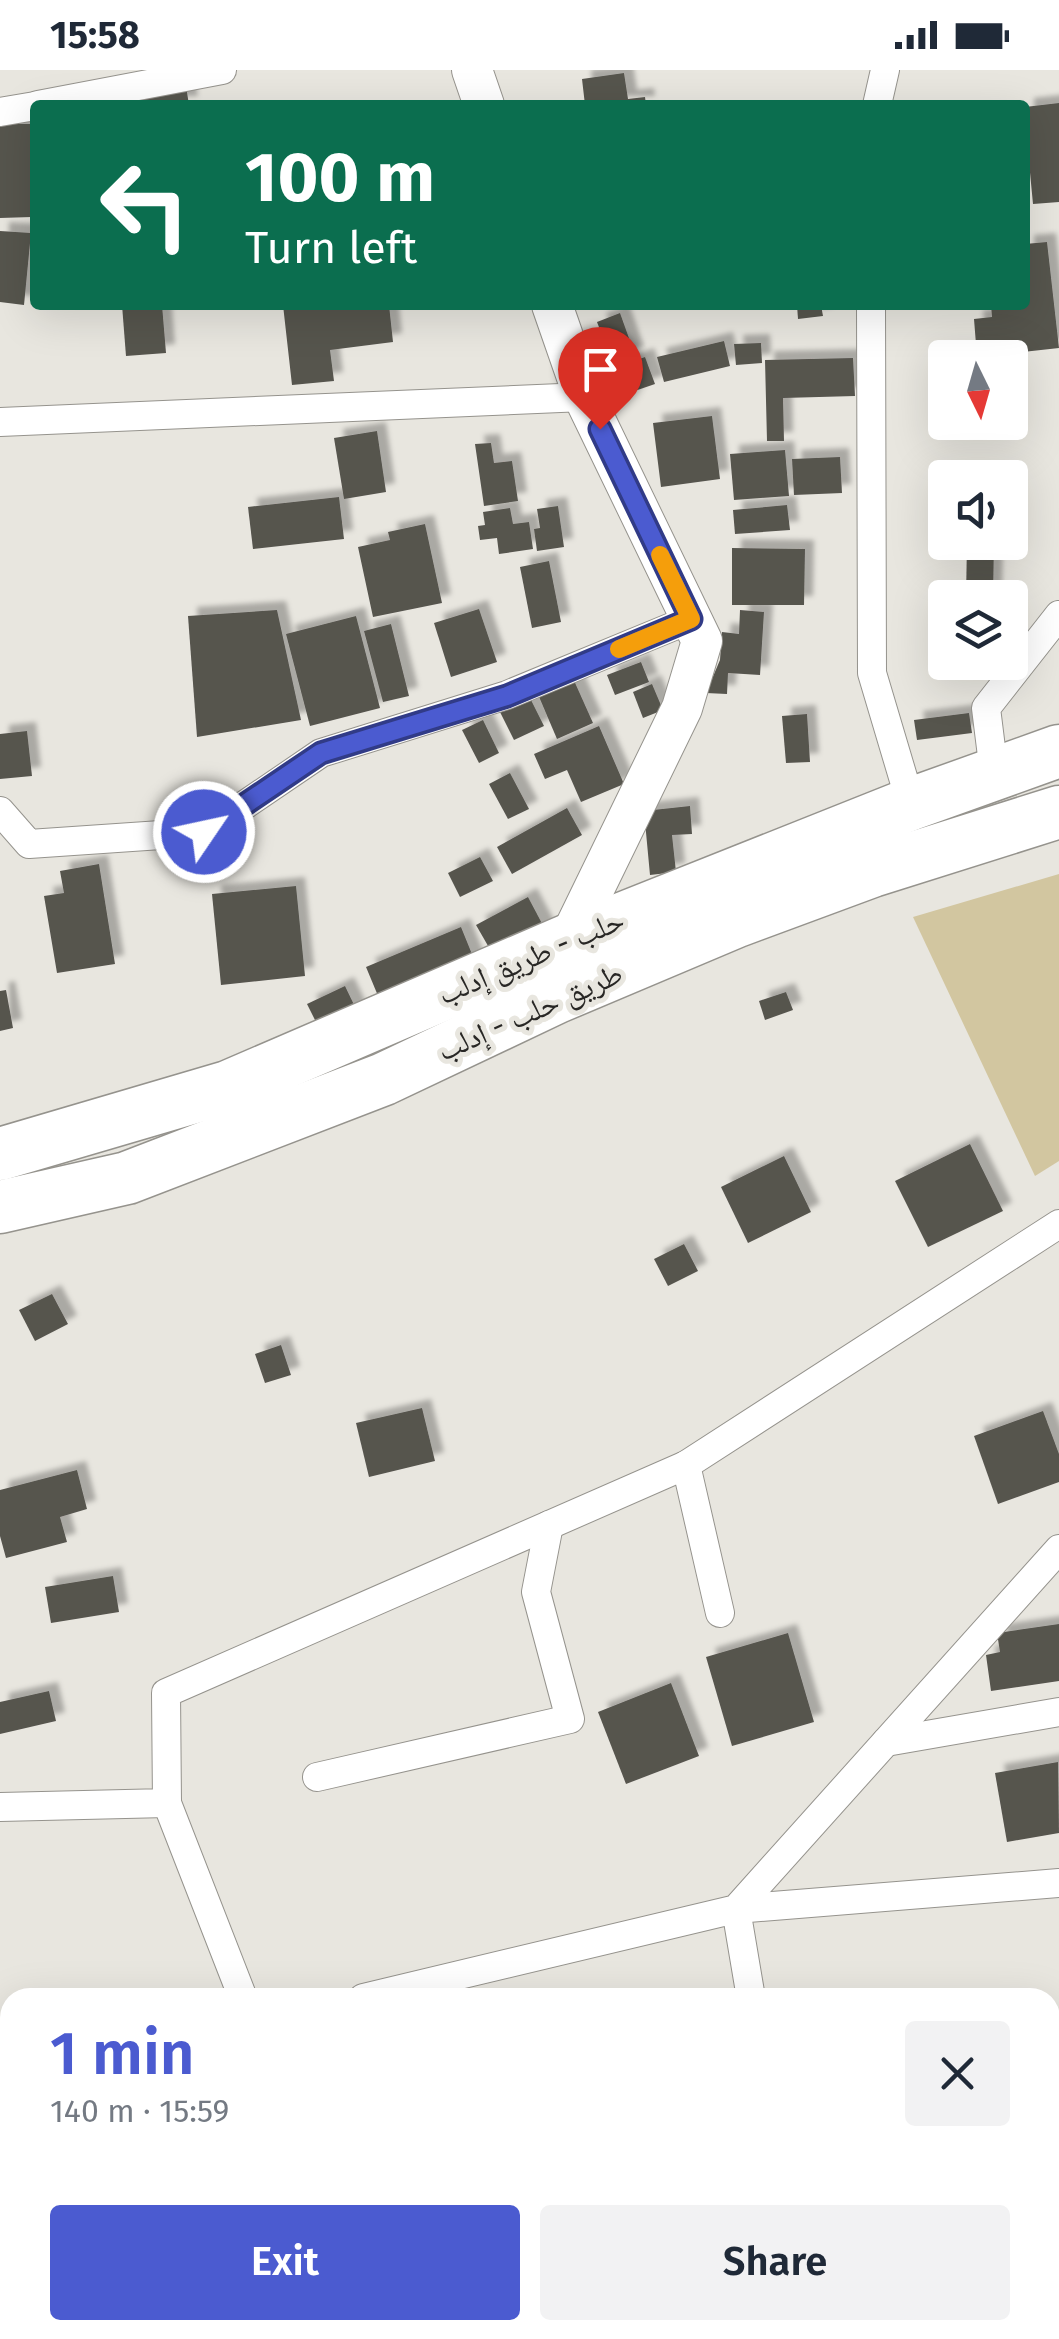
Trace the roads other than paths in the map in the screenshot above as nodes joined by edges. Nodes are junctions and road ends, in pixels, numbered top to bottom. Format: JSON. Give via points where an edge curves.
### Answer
{"nodes":[{"id":1,"x":222,"y":70,"type":"edge"},
{"id":2,"x":472,"y":70,"type":"edge"},
{"id":3,"x":885,"y":70,"type":"edge"},
{"id":4,"x":63,"y":100,"type":"edge"},
{"id":5,"x":482,"y":100,"type":"edge"},
{"id":6,"x":878,"y":100,"type":"edge"},
{"id":7,"x":30,"y":106,"type":"edge"},
{"id":8,"x":0,"y":112,"type":"edge"},
{"id":9,"x":554,"y":310,"type":"edge"},
{"id":10,"x":872,"y":310,"type":"edge"},
{"id":11,"x":584,"y":397,"type":"junction"},
{"id":12,"x":0,"y":422,"type":"edge"},
{"id":13,"x":1059,"y":615,"type":"edge"},
{"id":14,"x":691,"y":619,"type":"junction"},
{"id":15,"x":1059,"y":751,"type":"edge"},
{"id":16,"x":994,"y":772,"type":"junction"},
{"id":17,"x":911,"y":804,"type":"junction"},
{"id":18,"x":0,"y":810,"type":"edge"},
{"id":19,"x":1059,"y":812,"type":"edge"},
{"id":20,"x":569,"y":940,"type":"junction"},
{"id":21,"x":0,"y":1154,"type":"edge"},
{"id":22,"x":0,"y":1207,"type":"edge"},
{"id":23,"x":1059,"y":1224,"type":"edge"},
{"id":24,"x":686,"y":1465,"type":"junction"},
{"id":25,"x":550,"y":1525,"type":"junction"},
{"id":26,"x":1059,"y":1549,"type":"edge"},
{"id":27,"x":720,"y":1613,"type":"dead end"},
{"id":28,"x":1059,"y":1712,"type":"edge"},
{"id":29,"x":886,"y":1742,"type":"junction"},
{"id":30,"x":317,"y":1776,"type":"dead end"},
{"id":31,"x":167,"y":1803,"type":"junction"},
{"id":32,"x":0,"y":1807,"type":"edge"},
{"id":33,"x":1059,"y":1883,"type":"edge"},
{"id":34,"x":736,"y":1910,"type":"junction"},
{"id":35,"x":239,"y":1988,"type":"edge"},
{"id":36,"x":405,"y":1988,"type":"edge"},
{"id":37,"x":750,"y":1988,"type":"edge"}],
"edges":[{"from":1,"to":4,"type":"street"},
{"from":2,"to":5,"type":"street"},
{"from":3,"to":6,"type":"street"},
{"from":7,"to":8,"type":"street"},
{"from":9,"to":11,"type":"street"},
{"from":10,"to":17,"type":"street","via":[[872,673]]},
{"from":11,"to":12,"type":"street"},
{"from":11,"to":14,"type":"street"},
{"from":13,"to":16,"type":"street","via":[[986,708]]},
{"from":14,"to":18,"type":"street","via":[[507,696],[321,753],[204,832],[29,844]]},
{"from":14,"to":20,"type":"street","via":[[702,641],[682,708]]},
{"from":15,"to":16,"type":"highway","name":"حلب - طريق إدلب"},
{"from":16,"to":17,"type":"highway","name":"حلب - طريق إدلب"},
{"from":17,"to":20,"type":"highway","name":"حلب - طريق إدلب"},
{"from":19,"to":22,"type":"highway","name":"طريق حلب - إدلب","via":[[738,921],[384,1078],[127,1178]]},
{"from":20,"to":21,"type":"highway","name":"حلب - طريق إدلب","via":[[228,1087]]},
{"from":23,"to":24,"type":"street"},
{"from":24,"to":25,"type":"street"},
{"from":24,"to":27,"type":"street"},
{"from":25,"to":30,"type":"street","via":[[536,1592],[570,1719]]},
{"from":25,"to":31,"type":"street","via":[[166,1693]]},
{"from":26,"to":29,"type":"street"},
{"from":28,"to":29,"type":"street"},
{"from":29,"to":34,"type":"street"},
{"from":31,"to":32,"type":"street"},
{"from":31,"to":35,"type":"street"},
{"from":33,"to":34,"type":"street"},
{"from":34,"to":36,"type":"street"},
{"from":34,"to":37,"type":"street"}]}
